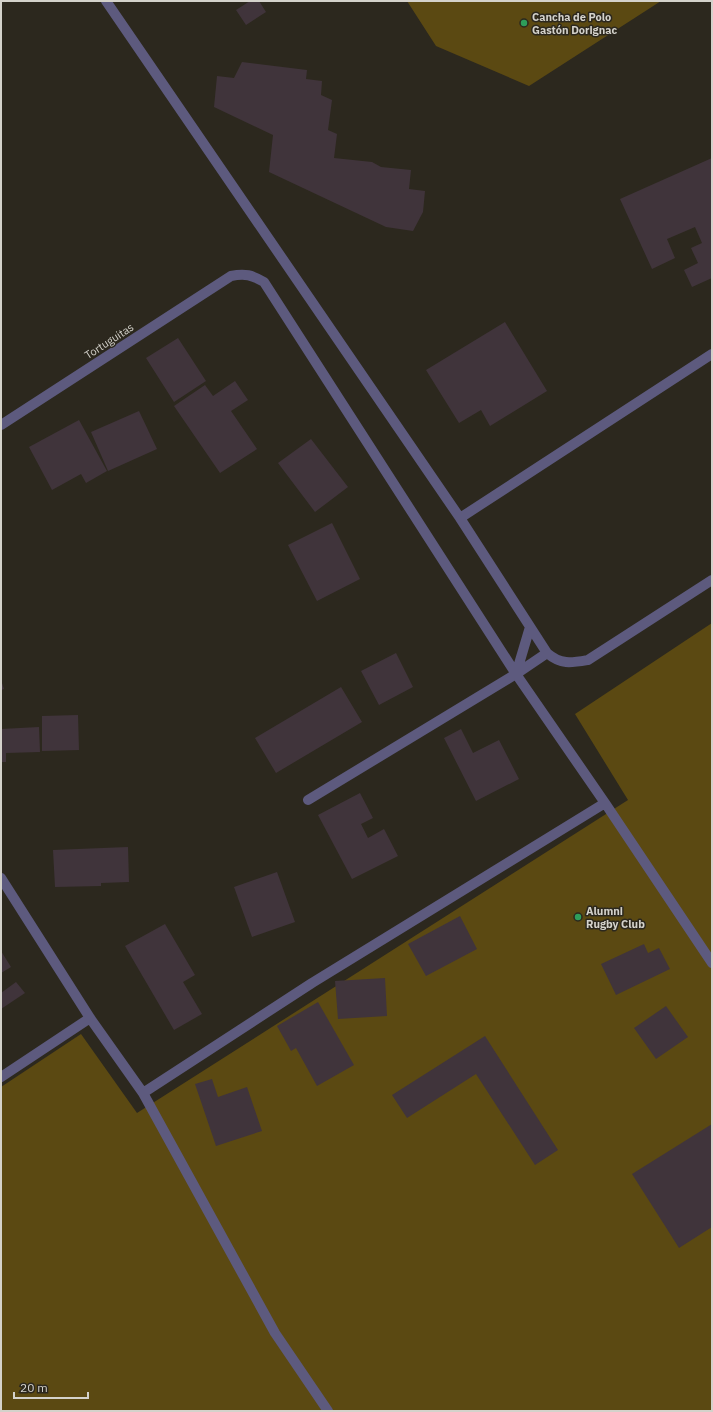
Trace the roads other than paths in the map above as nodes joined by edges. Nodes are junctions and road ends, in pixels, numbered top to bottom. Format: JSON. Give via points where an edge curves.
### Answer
{"nodes":[{"id":1,"x":106,"y":1,"type":"edge"},
{"id":2,"x":712,"y":354,"type":"edge"},
{"id":3,"x":1,"y":425,"type":"edge"},
{"id":4,"x":460,"y":518,"type":"junction"},
{"id":5,"x":712,"y":580,"type":"edge"},
{"id":6,"x":530,"y":627,"type":"junction"},
{"id":7,"x":547,"y":653,"type":"junction"},
{"id":8,"x":516,"y":674,"type":"junction"},
{"id":9,"x":308,"y":800,"type":"dead end"},
{"id":10,"x":605,"y":803,"type":"junction"},
{"id":11,"x":1,"y":878,"type":"edge"},
{"id":12,"x":712,"y":963,"type":"edge"},
{"id":13,"x":90,"y":1018,"type":"junction"},
{"id":14,"x":1,"y":1077,"type":"edge"},
{"id":15,"x":143,"y":1093,"type":"junction"},
{"id":16,"x":328,"y":1411,"type":"edge"}],
"edges":[{"from":1,"to":4,"type":"street"},
{"from":2,"to":4,"type":"street"},
{"from":3,"to":8,"type":"street","name":"Tortuguitas","via":[[231,276],[254,276],[264,282]]},
{"from":4,"to":6,"type":"street"},
{"from":5,"to":7,"type":"street","via":[[588,660],[569,664],[556,660]]},
{"from":6,"to":7,"type":"street"},
{"from":6,"to":8,"type":"street"},
{"from":7,"to":8,"type":"street"},
{"from":8,"to":9,"type":"street"},
{"from":8,"to":10,"type":"street"},
{"from":10,"to":12,"type":"street"},
{"from":10,"to":15,"type":"street","via":[[312,983]]},
{"from":11,"to":13,"type":"street"},
{"from":13,"to":14,"type":"street"},
{"from":13,"to":15,"type":"street"},
{"from":15,"to":16,"type":"street","via":[[275,1333]]}]}
